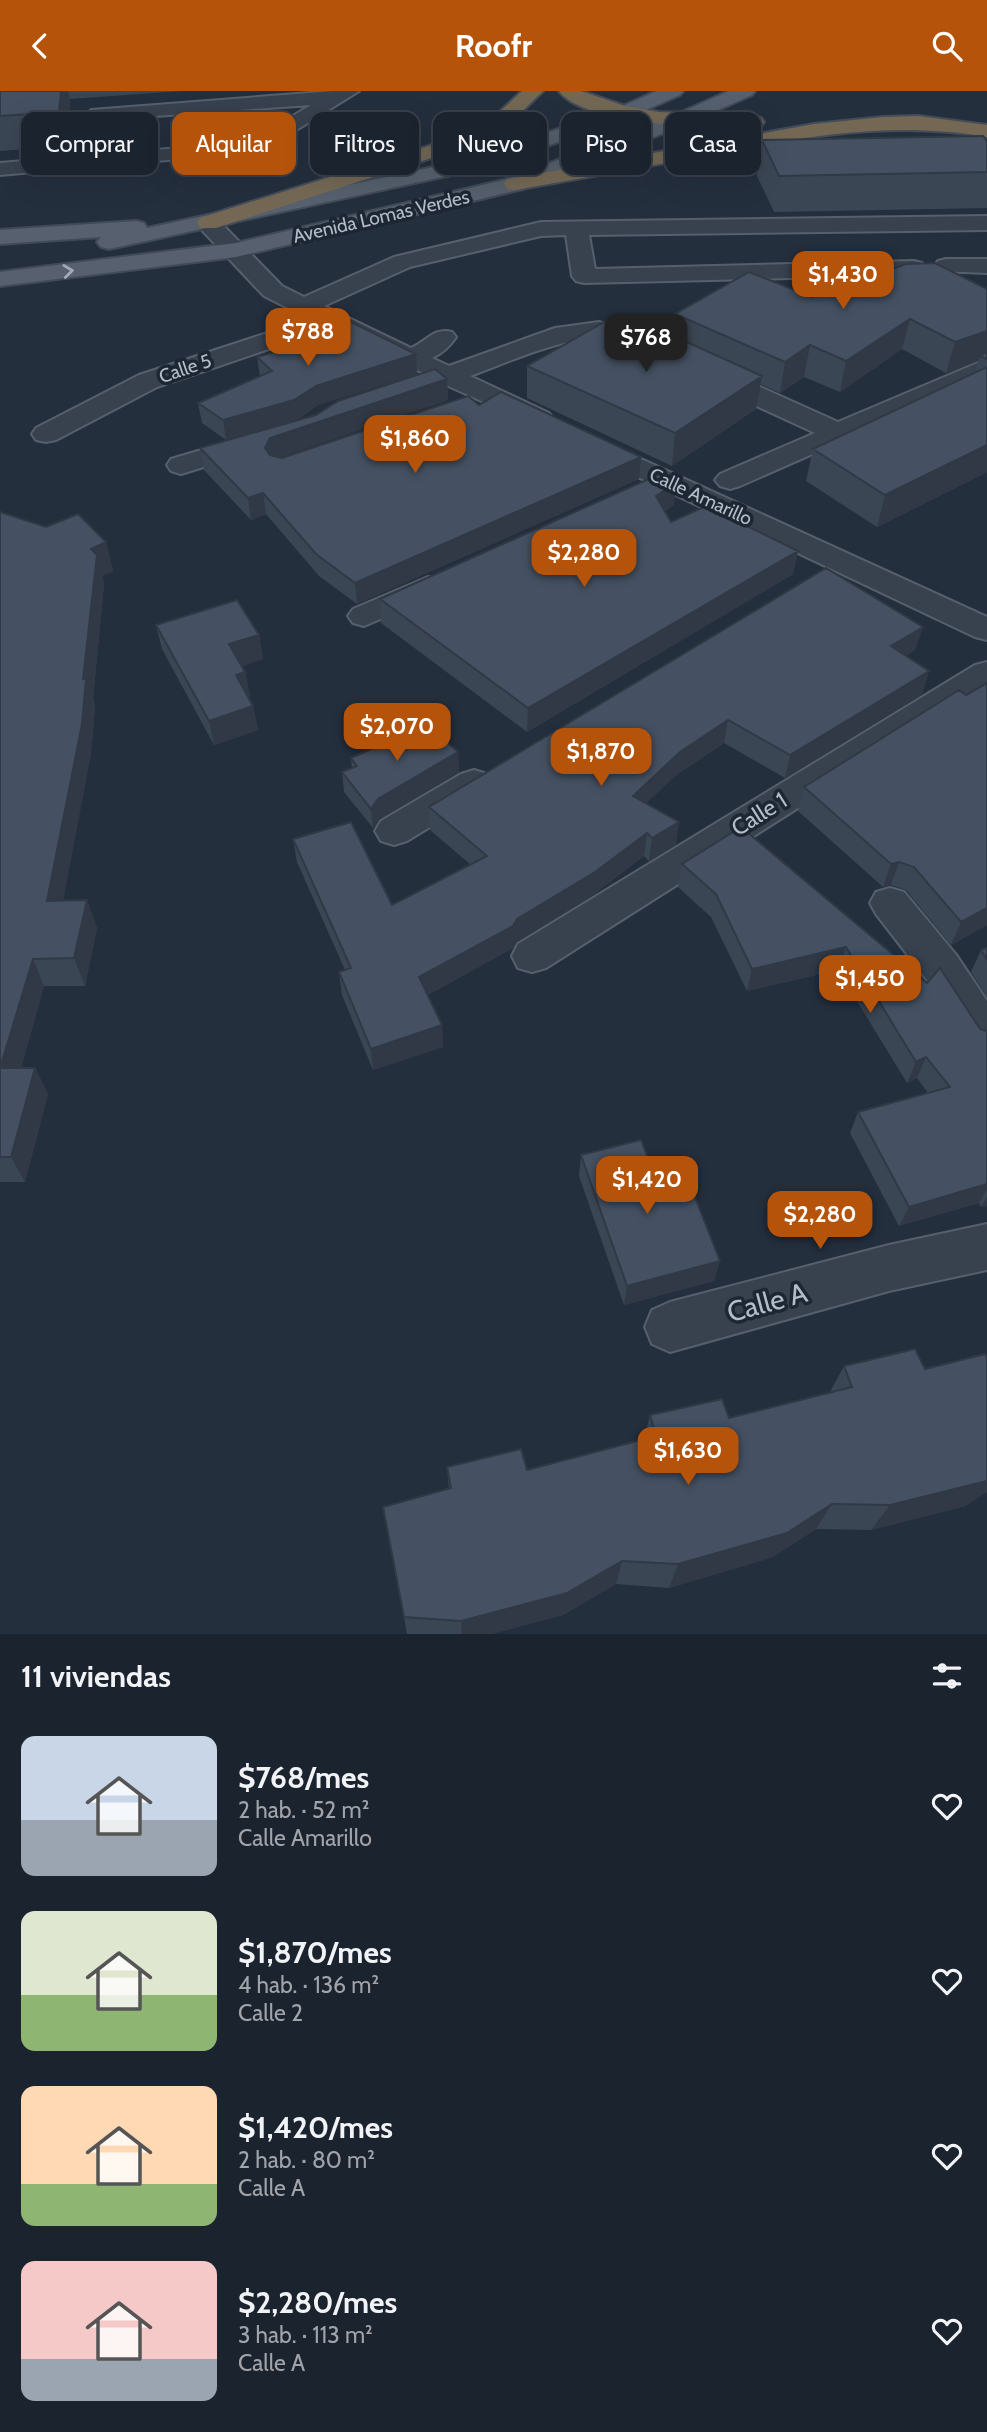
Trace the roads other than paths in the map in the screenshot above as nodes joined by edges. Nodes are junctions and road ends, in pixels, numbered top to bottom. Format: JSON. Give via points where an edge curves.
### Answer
{"nodes":[{"id":1,"x":99,"y":91,"type":"edge"},
{"id":2,"x":533,"y":91,"type":"edge"},
{"id":3,"x":569,"y":91,"type":"edge"},
{"id":4,"x":673,"y":91,"type":"edge"},
{"id":5,"x":746,"y":91,"type":"edge"},
{"id":6,"x":343,"y":94,"type":"edge"},
{"id":7,"x":231,"y":105,"type":"junction"},
{"id":8,"x":166,"y":110,"type":"junction"},
{"id":9,"x":98,"y":112,"type":"edge"},
{"id":10,"x":132,"y":112,"type":"edge"},
{"id":11,"x":231,"y":112,"type":"edge"},
{"id":12,"x":620,"y":112,"type":"edge"},
{"id":13,"x":625,"y":112,"type":"edge"},
{"id":14,"x":698,"y":112,"type":"edge"},
{"id":15,"x":296,"y":122,"type":"edge"},
{"id":16,"x":761,"y":122,"type":"edge"},
{"id":17,"x":873,"y":123,"type":"junction"},
{"id":18,"x":665,"y":126,"type":"edge"},
{"id":19,"x":987,"y":131,"type":"edge"},
{"id":20,"x":561,"y":135,"type":"edge"},
{"id":21,"x":172,"y":154,"type":"edge"},
{"id":22,"x":165,"y":155,"type":"junction"},
{"id":23,"x":158,"y":156,"type":"edge"},
{"id":24,"x":21,"y":167,"type":"edge"},
{"id":25,"x":0,"y":169,"type":"edge"},
{"id":26,"x":515,"y":184,"type":"junction"},
{"id":27,"x":638,"y":217,"type":"junction"},
{"id":28,"x":208,"y":223,"type":"junction"},
{"id":29,"x":976,"y":223,"type":"edge"},
{"id":30,"x":848,"y":226,"type":"junction"},
{"id":31,"x":720,"y":228,"type":"junction"},
{"id":32,"x":541,"y":229,"type":"junction"},
{"id":33,"x":576,"y":229,"type":"junction"},
{"id":34,"x":0,"y":237,"type":"edge"},
{"id":35,"x":236,"y":250,"type":"junction"},
{"id":36,"x":650,"y":250,"type":"dead end"},
{"id":37,"x":730,"y":250,"type":"dead end"},
{"id":38,"x":984,"y":256,"type":"edge"},
{"id":39,"x":0,"y":262,"type":"edge"},
{"id":40,"x":946,"y":266,"type":"edge"},
{"id":41,"x":914,"y":268,"type":"edge"},
{"id":42,"x":871,"y":270,"type":"junction"},
{"id":43,"x":0,"y":279,"type":"edge"},
{"id":44,"x":303,"y":306,"type":"junction"},
{"id":45,"x":331,"y":320,"type":"junction"},
{"id":46,"x":443,"y":337,"type":"dead end"},
{"id":47,"x":660,"y":352,"type":"edge"},
{"id":48,"x":410,"y":358,"type":"junction"},
{"id":49,"x":685,"y":363,"type":"edge"},
{"id":50,"x":987,"y":367,"type":"edge"},
{"id":51,"x":446,"y":375,"type":"junction"},
{"id":52,"x":407,"y":389,"type":"edge"},
{"id":53,"x":492,"y":397,"type":"junction"},
{"id":54,"x":453,"y":410,"type":"edge"},
{"id":55,"x":836,"y":432,"type":"junction"},
{"id":56,"x":46,"y":434,"type":"dead end"},
{"id":57,"x":272,"y":437,"type":"edge"},
{"id":58,"x":181,"y":465,"type":"dead end"},
{"id":59,"x":666,"y":480,"type":"junction"},
{"id":60,"x":730,"y":480,"type":"dead end"},
{"id":61,"x":628,"y":497,"type":"edge"},
{"id":62,"x":841,"y":562,"type":"junction"},
{"id":63,"x":452,"y":576,"type":"edge"},
{"id":64,"x":806,"y":583,"type":"edge"},
{"id":65,"x":363,"y":616,"type":"dead end"},
{"id":66,"x":987,"y":630,"type":"edge"},
{"id":67,"x":987,"y":673,"type":"edge"},
{"id":68,"x":500,"y":767,"type":"edge"},
{"id":69,"x":394,"y":831,"type":"dead end"},
{"id":70,"x":890,"y":903,"type":"dead end"},
{"id":71,"x":531,"y":956,"type":"dead end"},
{"id":72,"x":987,"y":1036,"type":"edge"},
{"id":73,"x":987,"y":1247,"type":"edge"},
{"id":74,"x":670,"y":1327,"type":"dead end"}],
"edges":[{"from":1,"to":9,"type":"street"},
{"from":2,"to":28,"type":"highway","via":[[500,123],[461,142]]},
{"from":3,"to":12,"type":"highway"},
{"from":4,"to":13,"type":"main road","name":"Avenida Lomas Verdes"},
{"from":5,"to":14,"type":"main road","name":"Avenida Lomas Verdes"},
{"from":6,"to":7,"type":"street"},
{"from":6,"to":15,"type":"street"},
{"from":7,"to":8,"type":"street"},
{"from":7,"to":11,"type":"street"},
{"from":8,"to":10,"type":"street"},
{"from":8,"to":22,"type":"street"},
{"from":16,"to":17,"type":"highway"},
{"from":17,"to":19,"type":"highway"},
{"from":17,"to":26,"type":"highway","via":[[776,135]]},
{"from":18,"to":26,"type":"main road","name":"Avenida Lomas Verdes"},
{"from":20,"to":28,"type":"main road","name":"Avenida Lomas Verdes","via":[[477,164]]},
{"from":21,"to":22,"type":"street"},
{"from":22,"to":23,"type":"street"},
{"from":24,"to":25,"type":"street"},
{"from":26,"to":35,"type":"main road","name":"Avenida Lomas Verdes"},
{"from":27,"to":31,"type":"street"},
{"from":27,"to":32,"type":"street"},
{"from":27,"to":33,"type":"street"},
{"from":27,"to":36,"type":"street"},
{"from":28,"to":34,"type":"main road"},
{"from":28,"to":35,"type":"street","name":"Calle Amarillo"},
{"from":28,"to":39,"type":"main road","name":"Avenida Lomas Verdes"},
{"from":29,"to":30,"type":"street"},
{"from":29,"to":38,"type":"street"},
{"from":30,"to":31,"type":"street","via":[[804,237]]},
{"from":30,"to":42,"type":"street"},
{"from":31,"to":37,"type":"street"},
{"from":32,"to":33,"type":"street"},
{"from":32,"to":44,"type":"street","via":[[402,262]]},
{"from":33,"to":42,"type":"street","via":[[584,276]]},
{"from":43,"to":35,"type":"main road","name":"Avenida Lomas Verdes","one_way":true},
{"from":35,"to":44,"type":"street","name":"Calle Amarillo","via":[[273,292]]},
{"from":38,"to":40,"type":"street"},
{"from":41,"to":42,"type":"street"},
{"from":44,"to":45,"type":"street","name":"Calle Amarillo"},
{"from":45,"to":48,"type":"street","name":"Calle Amarillo"},
{"from":45,"to":56,"type":"street","name":"Calle 5","via":[[148,381]]},
{"from":46,"to":48,"type":"street","via":[[434,347]]},
{"from":47,"to":51,"type":"street","via":[[599,330],[555,336]]},
{"from":48,"to":51,"type":"street","name":"Calle Amarillo"},
{"from":49,"to":55,"type":"street"},
{"from":50,"to":55,"type":"street"},
{"from":51,"to":52,"type":"street"},
{"from":51,"to":53,"type":"street","name":"Calle Amarillo"},
{"from":53,"to":54,"type":"street"},
{"from":53,"to":59,"type":"street","name":"Calle Amarillo"},
{"from":55,"to":60,"type":"street"},
{"from":57,"to":58,"type":"street"},
{"from":59,"to":61,"type":"street"},
{"from":59,"to":62,"type":"street","name":"Calle Amarillo"},
{"from":62,"to":64,"type":"street"},
{"from":62,"to":66,"type":"street","name":"Calle Amarillo"},
{"from":63,"to":65,"type":"street"},
{"from":67,"to":71,"type":"street","name":"Calle 1"},
{"from":68,"to":69,"type":"street"},
{"from":70,"to":72,"type":"street","via":[[942,968]]},
{"from":73,"to":74,"type":"street","name":"Calle A","via":[[889,1268]]}]}
